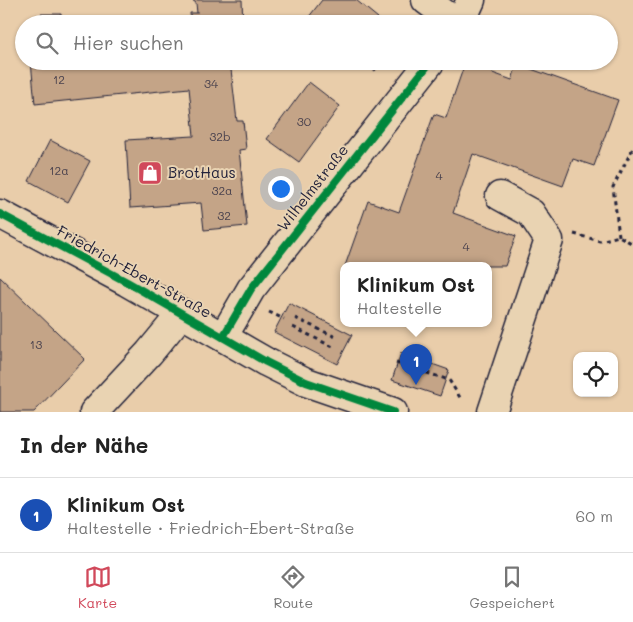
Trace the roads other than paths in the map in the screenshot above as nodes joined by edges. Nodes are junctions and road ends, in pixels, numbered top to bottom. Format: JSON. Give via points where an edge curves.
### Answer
{"nodes":[{"id":1,"x":426,"y":0,"type":"edge"},
{"id":2,"x":467,"y":11,"type":"edge"},
{"id":3,"x":424,"y":70,"type":"edge"},
{"id":4,"x":500,"y":196,"type":"dead end"},
{"id":5,"x":0,"y":214,"type":"edge"},
{"id":6,"x":182,"y":313,"type":"junction"},
{"id":7,"x":223,"y":337,"type":"junction"},
{"id":8,"x":94,"y":412,"type":"edge"},
{"id":9,"x":393,"y":412,"type":"edge"},
{"id":10,"x":492,"y":412,"type":"edge"}],
"edges":[{"from":1,"to":2,"type":"street"},
{"from":3,"to":7,"type":"street","name":"Wilhelmstraße","via":[[251,289]]},
{"from":4,"to":10,"type":"street","via":[[531,213],[549,240]]},
{"from":5,"to":6,"type":"street","name":"Friedrich-Ebert-Straße"},
{"from":6,"to":7,"type":"street","name":"Friedrich-Ebert-Straße"},
{"from":6,"to":8,"type":"street"},
{"from":7,"to":9,"type":"street","name":"Friedrich-Ebert-Straße","via":[[306,382]]}]}
